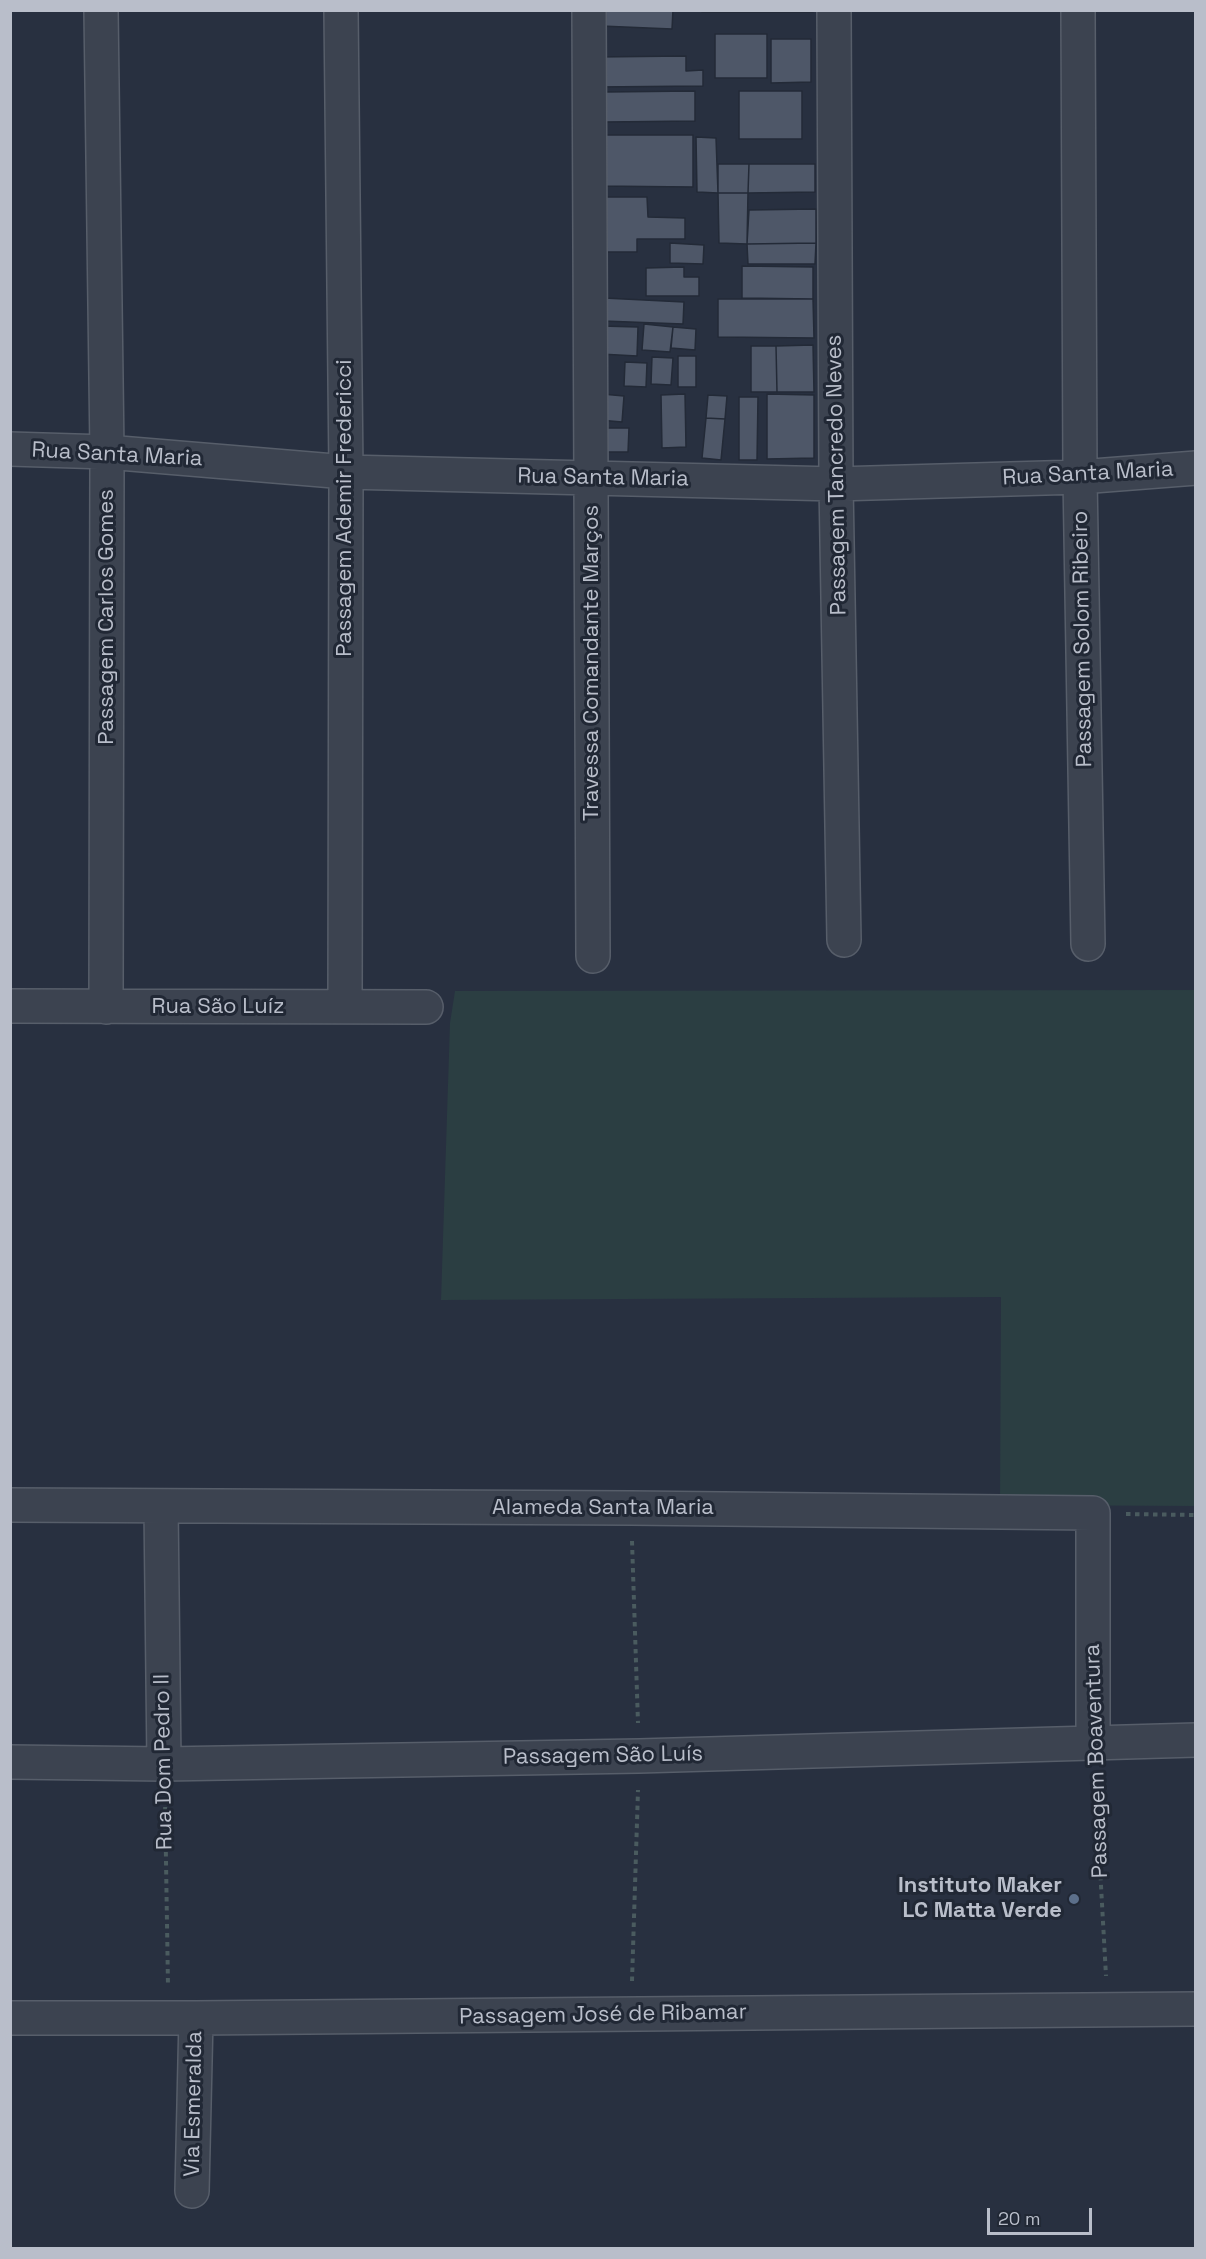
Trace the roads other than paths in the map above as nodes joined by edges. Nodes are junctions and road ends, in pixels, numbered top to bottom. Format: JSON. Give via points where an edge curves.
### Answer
{"nodes":[{"id":1,"x":101,"y":10,"type":"edge"},
{"id":2,"x":341,"y":10,"type":"edge"},
{"id":3,"x":589,"y":10,"type":"edge"},
{"id":4,"x":834,"y":10,"type":"edge"},
{"id":5,"x":1078,"y":10,"type":"edge"},
{"id":6,"x":10,"y":449,"type":"edge"},
{"id":7,"x":107,"y":452,"type":"junction"},
{"id":8,"x":1196,"y":468,"type":"edge"},
{"id":9,"x":346,"y":472,"type":"junction"},
{"id":10,"x":1080,"y":477,"type":"junction"},
{"id":11,"x":591,"y":478,"type":"junction"},
{"id":12,"x":836,"y":484,"type":"junction"},
{"id":13,"x":844,"y":940,"type":"dead end"},
{"id":14,"x":1088,"y":944,"type":"dead end"},
{"id":15,"x":593,"y":956,"type":"dead end"},
{"id":16,"x":10,"y":1006,"type":"edge"},
{"id":17,"x":345,"y":1006,"type":"junction"},
{"id":18,"x":106,"y":1007,"type":"junction"},
{"id":19,"x":426,"y":1007,"type":"dead end"},
{"id":20,"x":10,"y":1505,"type":"edge"},
{"id":21,"x":161,"y":1506,"type":"junction"},
{"id":22,"x":1093,"y":1513,"type":"joint"},
{"id":23,"x":1196,"y":1740,"type":"edge"},
{"id":24,"x":1093,"y":1743,"type":"junction"},
{"id":25,"x":10,"y":1762,"type":"edge"},
{"id":26,"x":164,"y":1764,"type":"junction"},
{"id":27,"x":1196,"y":2009,"type":"edge"},
{"id":28,"x":10,"y":2018,"type":"edge"},
{"id":29,"x":182,"y":2018,"type":"junction"},
{"id":30,"x":192,"y":2191,"type":"dead end"}],
"edges":[{"from":1,"to":7,"type":"street","name":"Passagem Carlos Gomes"},
{"from":2,"to":9,"type":"street","name":"Passagem Ademir Fredericci"},
{"from":3,"to":11,"type":"street","name":"Travessa Comandante Marços"},
{"from":4,"to":12,"type":"street","name":"Passagem Tancredo Neves"},
{"from":5,"to":10,"type":"street","name":"Passagem Solom Ribeiro"},
{"from":6,"to":7,"type":"street","name":"Rua Santa Maria"},
{"from":7,"to":9,"type":"street","name":"Rua Santa Maria"},
{"from":7,"to":18,"type":"street","name":"Passagem Carlos Gomes"},
{"from":8,"to":10,"type":"street","name":"Rua Santa Maria"},
{"from":9,"to":11,"type":"street","name":"Rua Santa Maria"},
{"from":9,"to":17,"type":"street","name":"Passagem Ademir Fredericci"},
{"from":10,"to":12,"type":"street","name":"Rua Santa Maria"},
{"from":10,"to":14,"type":"street","name":"Passagem Solom Ribeiro"},
{"from":11,"to":12,"type":"street","name":"Rua Santa Maria"},
{"from":11,"to":15,"type":"street","name":"Travessa Comandante Marços"},
{"from":12,"to":13,"type":"street","name":"Passagem Tancredo Neves"},
{"from":16,"to":18,"type":"street","name":"Rua São Luíz"},
{"from":17,"to":18,"type":"street","name":"Rua São Luíz"},
{"from":17,"to":19,"type":"street","name":"Rua São Luíz"},
{"from":20,"to":21,"type":"street","name":"Alameda Santa Maria"},
{"from":21,"to":22,"type":"street","name":"Alameda Santa Maria"},
{"from":21,"to":26,"type":"street","name":"Rua Dom Pedro II"},
{"from":22,"to":24,"type":"street","name":"Passagem Boaventura"},
{"from":23,"to":24,"type":"street","name":"Passagem São Luís"},
{"from":24,"to":26,"type":"street","name":"Passagem São Luís"},
{"from":25,"to":26,"type":"street","name":"Passagem São Luís"},
{"from":27,"to":29,"type":"street","name":"Passagem José de Ribamar"},
{"from":28,"to":29,"type":"street","name":"Passagem José de Ribamar"},
{"from":29,"to":30,"type":"street","name":"Via Esmeralda"}]}
